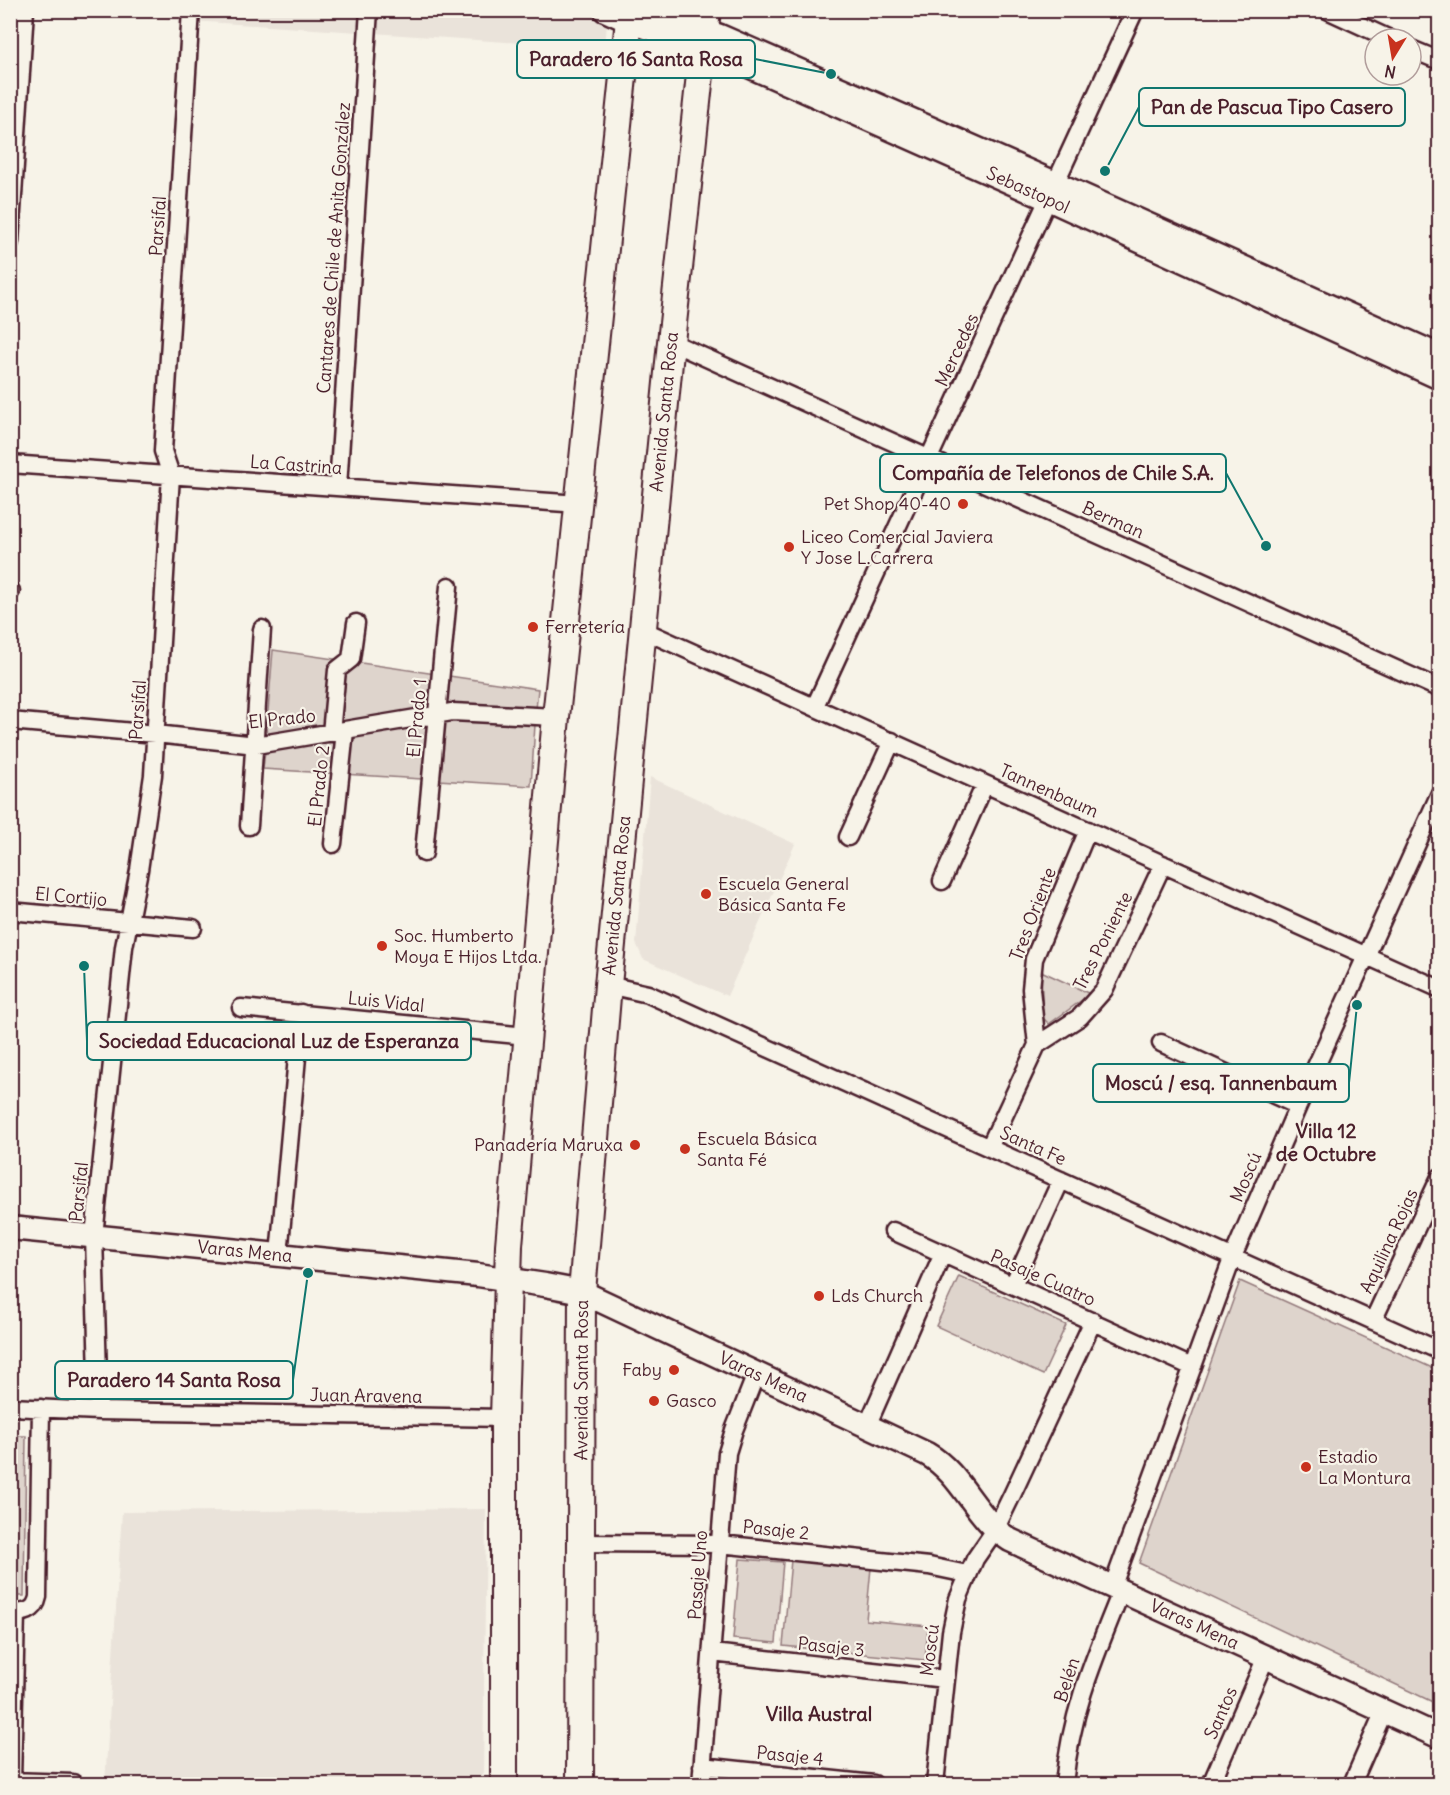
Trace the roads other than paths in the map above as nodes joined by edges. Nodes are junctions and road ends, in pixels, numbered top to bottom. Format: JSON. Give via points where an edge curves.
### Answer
{"nodes":[{"id":1,"x":25,"y":10,"type":"edge"},
{"id":2,"x":191,"y":10,"type":"edge"},
{"id":3,"x":369,"y":10,"type":"edge"},
{"id":4,"x":1135,"y":10,"type":"edge"},
{"id":5,"x":1327,"y":10,"type":"edge"},
{"id":6,"x":623,"y":13,"type":"edge"},
{"id":7,"x":1364,"y":27,"type":"edge"},
{"id":8,"x":705,"y":29,"type":"edge"},
{"id":9,"x":1423,"y":54,"type":"edge"},
{"id":10,"x":1440,"y":62,"type":"edge"},
{"id":11,"x":1052,"y":192,"type":"junction"},
{"id":12,"x":10,"y":242,"type":"edge"},
{"id":13,"x":671,"y":342,"type":"junction"},
{"id":14,"x":1440,"y":356,"type":"edge"},
{"id":15,"x":1440,"y":378,"type":"edge"},
{"id":16,"x":929,"y":458,"type":"junction"},
{"id":17,"x":10,"y":464,"type":"edge"},
{"id":18,"x":171,"y":475,"type":"junction"},
{"id":19,"x":338,"y":487,"type":"junction"},
{"id":20,"x":579,"y":504,"type":"junction"},
{"id":21,"x":449,"y":586,"type":"dead end"},
{"id":22,"x":356,"y":623,"type":"dead end"},
{"id":23,"x":262,"y":629,"type":"dead end"},
{"id":24,"x":643,"y":630,"type":"junction"},
{"id":25,"x":1440,"y":689,"type":"edge"},
{"id":26,"x":815,"y":706,"type":"junction"},
{"id":27,"x":438,"y":714,"type":"junction"},
{"id":28,"x":556,"y":717,"type":"junction"},
{"id":29,"x":10,"y":721,"type":"edge"},
{"id":30,"x":338,"y":732,"type":"junction"},
{"id":31,"x":156,"y":734,"type":"junction"},
{"id":32,"x":892,"y":741,"type":"junction"},
{"id":33,"x":256,"y":745,"type":"junction"},
{"id":34,"x":985,"y":784,"type":"junction"},
{"id":35,"x":1440,"y":793,"type":"edge"},
{"id":36,"x":249,"y":826,"type":"dead end"},
{"id":37,"x":1088,"y":830,"type":"junction"},
{"id":38,"x":848,"y":837,"type":"dead end"},
{"id":39,"x":333,"y":844,"type":"dead end"},
{"id":40,"x":423,"y":853,"type":"dead end"},
{"id":41,"x":1163,"y":864,"type":"junction"},
{"id":42,"x":942,"y":881,"type":"dead end"},
{"id":43,"x":10,"y":911,"type":"edge"},
{"id":44,"x":129,"y":922,"type":"junction"},
{"id":45,"x":193,"y":928,"type":"dead end"},
{"id":46,"x":1366,"y":956,"type":"junction"},
{"id":47,"x":608,"y":985,"type":"junction"},
{"id":48,"x":1440,"y":989,"type":"edge"},
{"id":49,"x":241,"y":1008,"type":"dead end"},
{"id":50,"x":301,"y":1013,"type":"junction"},
{"id":51,"x":527,"y":1036,"type":"junction"},
{"id":52,"x":1161,"y":1043,"type":"dead end"},
{"id":53,"x":1037,"y":1045,"type":"junction"},
{"id":54,"x":1298,"y":1106,"type":"junction"},
{"id":55,"x":989,"y":1148,"type":"junction"},
{"id":56,"x":1440,"y":1177,"type":"edge"},
{"id":57,"x":1061,"y":1180,"type":"junction"},
{"id":58,"x":10,"y":1228,"type":"edge"},
{"id":59,"x":893,"y":1231,"type":"dead end"},
{"id":60,"x":94,"y":1236,"type":"junction"},
{"id":61,"x":943,"y":1253,"type":"junction"},
{"id":62,"x":279,"y":1255,"type":"junction"},
{"id":63,"x":1232,"y":1259,"type":"junction"},
{"id":64,"x":507,"y":1278,"type":"junction"},
{"id":65,"x":1013,"y":1286,"type":"junction"},
{"id":66,"x":582,"y":1292,"type":"junction"},
{"id":67,"x":1093,"y":1321,"type":"junction"},
{"id":68,"x":1373,"y":1321,"type":"junction"},
{"id":69,"x":1440,"y":1351,"type":"edge"},
{"id":70,"x":1185,"y":1364,"type":"junction"},
{"id":71,"x":756,"y":1374,"type":"junction"},
{"id":72,"x":10,"y":1407,"type":"edge"},
{"id":73,"x":41,"y":1408,"type":"junction"},
{"id":74,"x":99,"y":1411,"type":"junction"},
{"id":75,"x":504,"y":1418,"type":"junction"},
{"id":76,"x":867,"y":1426,"type":"junction"},
{"id":77,"x":995,"y":1530,"type":"junction"},
{"id":78,"x":580,"y":1543,"type":"junction"},
{"id":79,"x":720,"y":1544,"type":"junction"},
{"id":80,"x":967,"y":1574,"type":"junction"},
{"id":81,"x":1117,"y":1590,"type":"junction"},
{"id":82,"x":13,"y":1613,"type":"edge"},
{"id":83,"x":712,"y":1653,"type":"junction"},
{"id":84,"x":1266,"y":1658,"type":"junction"},
{"id":85,"x":945,"y":1679,"type":"junction"},
{"id":86,"x":1384,"y":1711,"type":"junction"},
{"id":87,"x":1440,"y":1737,"type":"edge"},
{"id":88,"x":702,"y":1766,"type":"junction"},
{"id":89,"x":11,"y":1781,"type":"edge"},
{"id":90,"x":73,"y":1783,"type":"edge"},
{"id":91,"x":504,"y":1785,"type":"edge"},
{"id":92,"x":580,"y":1785,"type":"edge"},
{"id":93,"x":701,"y":1785,"type":"edge"},
{"id":94,"x":874,"y":1785,"type":"edge"},
{"id":95,"x":935,"y":1785,"type":"edge"},
{"id":96,"x":1065,"y":1785,"type":"edge"},
{"id":97,"x":1211,"y":1785,"type":"edge"},
{"id":98,"x":1352,"y":1785,"type":"edge"}],
"edges":[{"from":1,"to":12,"type":"street"},
{"from":2,"to":18,"type":"street","name":"Parsifal","via":[[163,451]]},
{"from":3,"to":19,"type":"street","name":"Cantares de Chile de Anita González"},
{"from":4,"to":11,"type":"street","name":"Mercedes"},
{"from":5,"to":7,"type":"street"},
{"from":6,"to":8,"type":"street","name":"Sebastopol"},
{"from":6,"to":20,"type":"main road"},
{"from":8,"to":11,"type":"street","name":"Sebastopol"},
{"from":8,"to":13,"type":"main road","name":"Avenida Santa Rosa"},
{"from":9,"to":10,"type":"street"},
{"from":11,"to":14,"type":"street","name":"Sebastopol"},
{"from":11,"to":15,"type":"street","name":"Sebastopol"},
{"from":11,"to":16,"type":"street","name":"Mercedes"},
{"from":13,"to":16,"type":"street","name":"Berman"},
{"from":13,"to":24,"type":"main road","name":"Avenida Santa Rosa"},
{"from":16,"to":25,"type":"street","name":"Berman"},
{"from":16,"to":26,"type":"street","name":"Mercedes"},
{"from":17,"to":18,"type":"street","name":"La Castrina"},
{"from":18,"to":19,"type":"street","name":"La Castrina"},
{"from":18,"to":31,"type":"street","name":"Parsifal"},
{"from":19,"to":20,"type":"street","name":"La Castrina"},
{"from":20,"to":28,"type":"main road"},
{"from":21,"to":27,"type":"street","name":"El Prado 1"},
{"from":22,"to":30,"type":"street","name":"El Prado 2","via":[[351,659],[337,670]]},
{"from":23,"to":33,"type":"street"},
{"from":24,"to":26,"type":"street","name":"Tannenbaum"},
{"from":24,"to":47,"type":"main road","name":"Avenida Santa Rosa"},
{"from":26,"to":32,"type":"street","name":"Tannenbaum"},
{"from":27,"to":28,"type":"street","name":"El Prado"},
{"from":27,"to":30,"type":"street","name":"El Prado"},
{"from":27,"to":40,"type":"street","name":"El Prado 1"},
{"from":28,"to":51,"type":"main road"},
{"from":29,"to":31,"type":"street","name":"El Prado"},
{"from":30,"to":33,"type":"street","name":"El Prado"},
{"from":30,"to":39,"type":"street","name":"El Prado 2"},
{"from":31,"to":33,"type":"street","name":"El Prado"},
{"from":31,"to":44,"type":"street","name":"Parsifal","via":[[148,817]]},
{"from":32,"to":34,"type":"street","name":"Tannenbaum"},
{"from":32,"to":38,"type":"street"},
{"from":33,"to":36,"type":"street"},
{"from":34,"to":37,"type":"street","name":"Tannenbaum"},
{"from":34,"to":42,"type":"street"},
{"from":35,"to":46,"type":"street","name":"Moscú"},
{"from":37,"to":41,"type":"street","name":"Tannenbaum"},
{"from":37,"to":53,"type":"street","name":"Tres Oriente","via":[[1034,959],[1031,988]]},
{"from":41,"to":46,"type":"street","name":"Tannenbaum"},
{"from":41,"to":53,"type":"street","name":"Tres Poniente","via":[[1104,990],[1080,1017]]},
{"from":43,"to":44,"type":"street","name":"El Cortijo"},
{"from":44,"to":45,"type":"street","name":"El Cortijo"},
{"from":44,"to":60,"type":"street","name":"Parsifal"},
{"from":46,"to":48,"type":"street","name":"Tannenbaum"},
{"from":46,"to":54,"type":"street","name":"Moscú"},
{"from":47,"to":55,"type":"street","name":"Santa Fe","via":[[648,994]]},
{"from":47,"to":66,"type":"main road","name":"Avenida Santa Rosa"},
{"from":49,"to":50,"type":"street","name":"Luis Vidal"},
{"from":50,"to":51,"type":"street","name":"Luis Vidal"},
{"from":50,"to":62,"type":"street"},
{"from":51,"to":64,"type":"main road"},
{"from":52,"to":54,"type":"street"},
{"from":53,"to":55,"type":"street"},
{"from":54,"to":63,"type":"street","name":"Moscú"},
{"from":55,"to":57,"type":"street","name":"Santa Fe"},
{"from":56,"to":68,"type":"street","name":"Aquilina Rojas"},
{"from":57,"to":63,"type":"street","name":"Santa Fe"},
{"from":57,"to":65,"type":"street"},
{"from":58,"to":60,"type":"street","name":"Varas Mena"},
{"from":59,"to":61,"type":"street","name":"Pasaje Cuatro"},
{"from":60,"to":62,"type":"street","name":"Varas Mena"},
{"from":60,"to":74,"type":"street","name":"Parsifal"},
{"from":61,"to":65,"type":"street","name":"Pasaje Cuatro"},
{"from":61,"to":76,"type":"street"},
{"from":62,"to":64,"type":"street","name":"Varas Mena"},
{"from":63,"to":68,"type":"street","name":"Santa Fe"},
{"from":63,"to":70,"type":"street","name":"Moscú"},
{"from":64,"to":66,"type":"street","name":"Varas Mena"},
{"from":64,"to":75,"type":"main road"},
{"from":65,"to":67,"type":"street","name":"Pasaje Cuatro"},
{"from":66,"to":71,"type":"street","name":"Varas Mena"},
{"from":66,"to":78,"type":"main road","name":"Avenida Santa Rosa"},
{"from":67,"to":70,"type":"street","name":"Pasaje Cuatro"},
{"from":67,"to":77,"type":"street","name":"Moscú"},
{"from":68,"to":69,"type":"street","name":"Santa Fe"},
{"from":70,"to":81,"type":"street","name":"Moscú"},
{"from":71,"to":76,"type":"street","name":"Varas Mena"},
{"from":71,"to":79,"type":"street","name":"Pasaje Uno","via":[[728,1453]]},
{"from":72,"to":73,"type":"street","name":"Juan Aravena"},
{"from":73,"to":74,"type":"street","name":"Juan Aravena"},
{"from":73,"to":82,"type":"street","via":[[38,1597],[33,1608]]},
{"from":74,"to":75,"type":"street","name":"Juan Aravena"},
{"from":75,"to":91,"type":"main road"},
{"from":76,"to":77,"type":"street","name":"Varas Mena","via":[[943,1465]]},
{"from":77,"to":80,"type":"street","name":"Moscú"},
{"from":77,"to":81,"type":"street","name":"Varas Mena"},
{"from":78,"to":79,"type":"street","name":"Pasaje 2"},
{"from":78,"to":92,"type":"main road","name":"Avenida Santa Rosa"},
{"from":79,"to":80,"type":"street","name":"Pasaje 2","via":[[929,1566]]},
{"from":79,"to":83,"type":"street","name":"Pasaje Uno"},
{"from":80,"to":85,"type":"street","name":"Moscú","via":[[954,1615]]},
{"from":81,"to":84,"type":"street","name":"Varas Mena"},
{"from":81,"to":96,"type":"street","name":"Belén","via":[[1080,1698]]},
{"from":82,"to":89,"type":"street"},
{"from":83,"to":85,"type":"street","name":"Pasaje 3"},
{"from":83,"to":88,"type":"street","name":"Pasaje Uno"},
{"from":84,"to":86,"type":"street","name":"Varas Mena"},
{"from":84,"to":97,"type":"street","name":"Santos"},
{"from":85,"to":95,"type":"street","name":"Moscú"},
{"from":86,"to":87,"type":"street","name":"Varas Mena"},
{"from":86,"to":98,"type":"street"},
{"from":88,"to":93,"type":"street","name":"Pasaje Uno"},
{"from":88,"to":94,"type":"street","name":"Pasaje 4"},
{"from":89,"to":90,"type":"street"}]}
